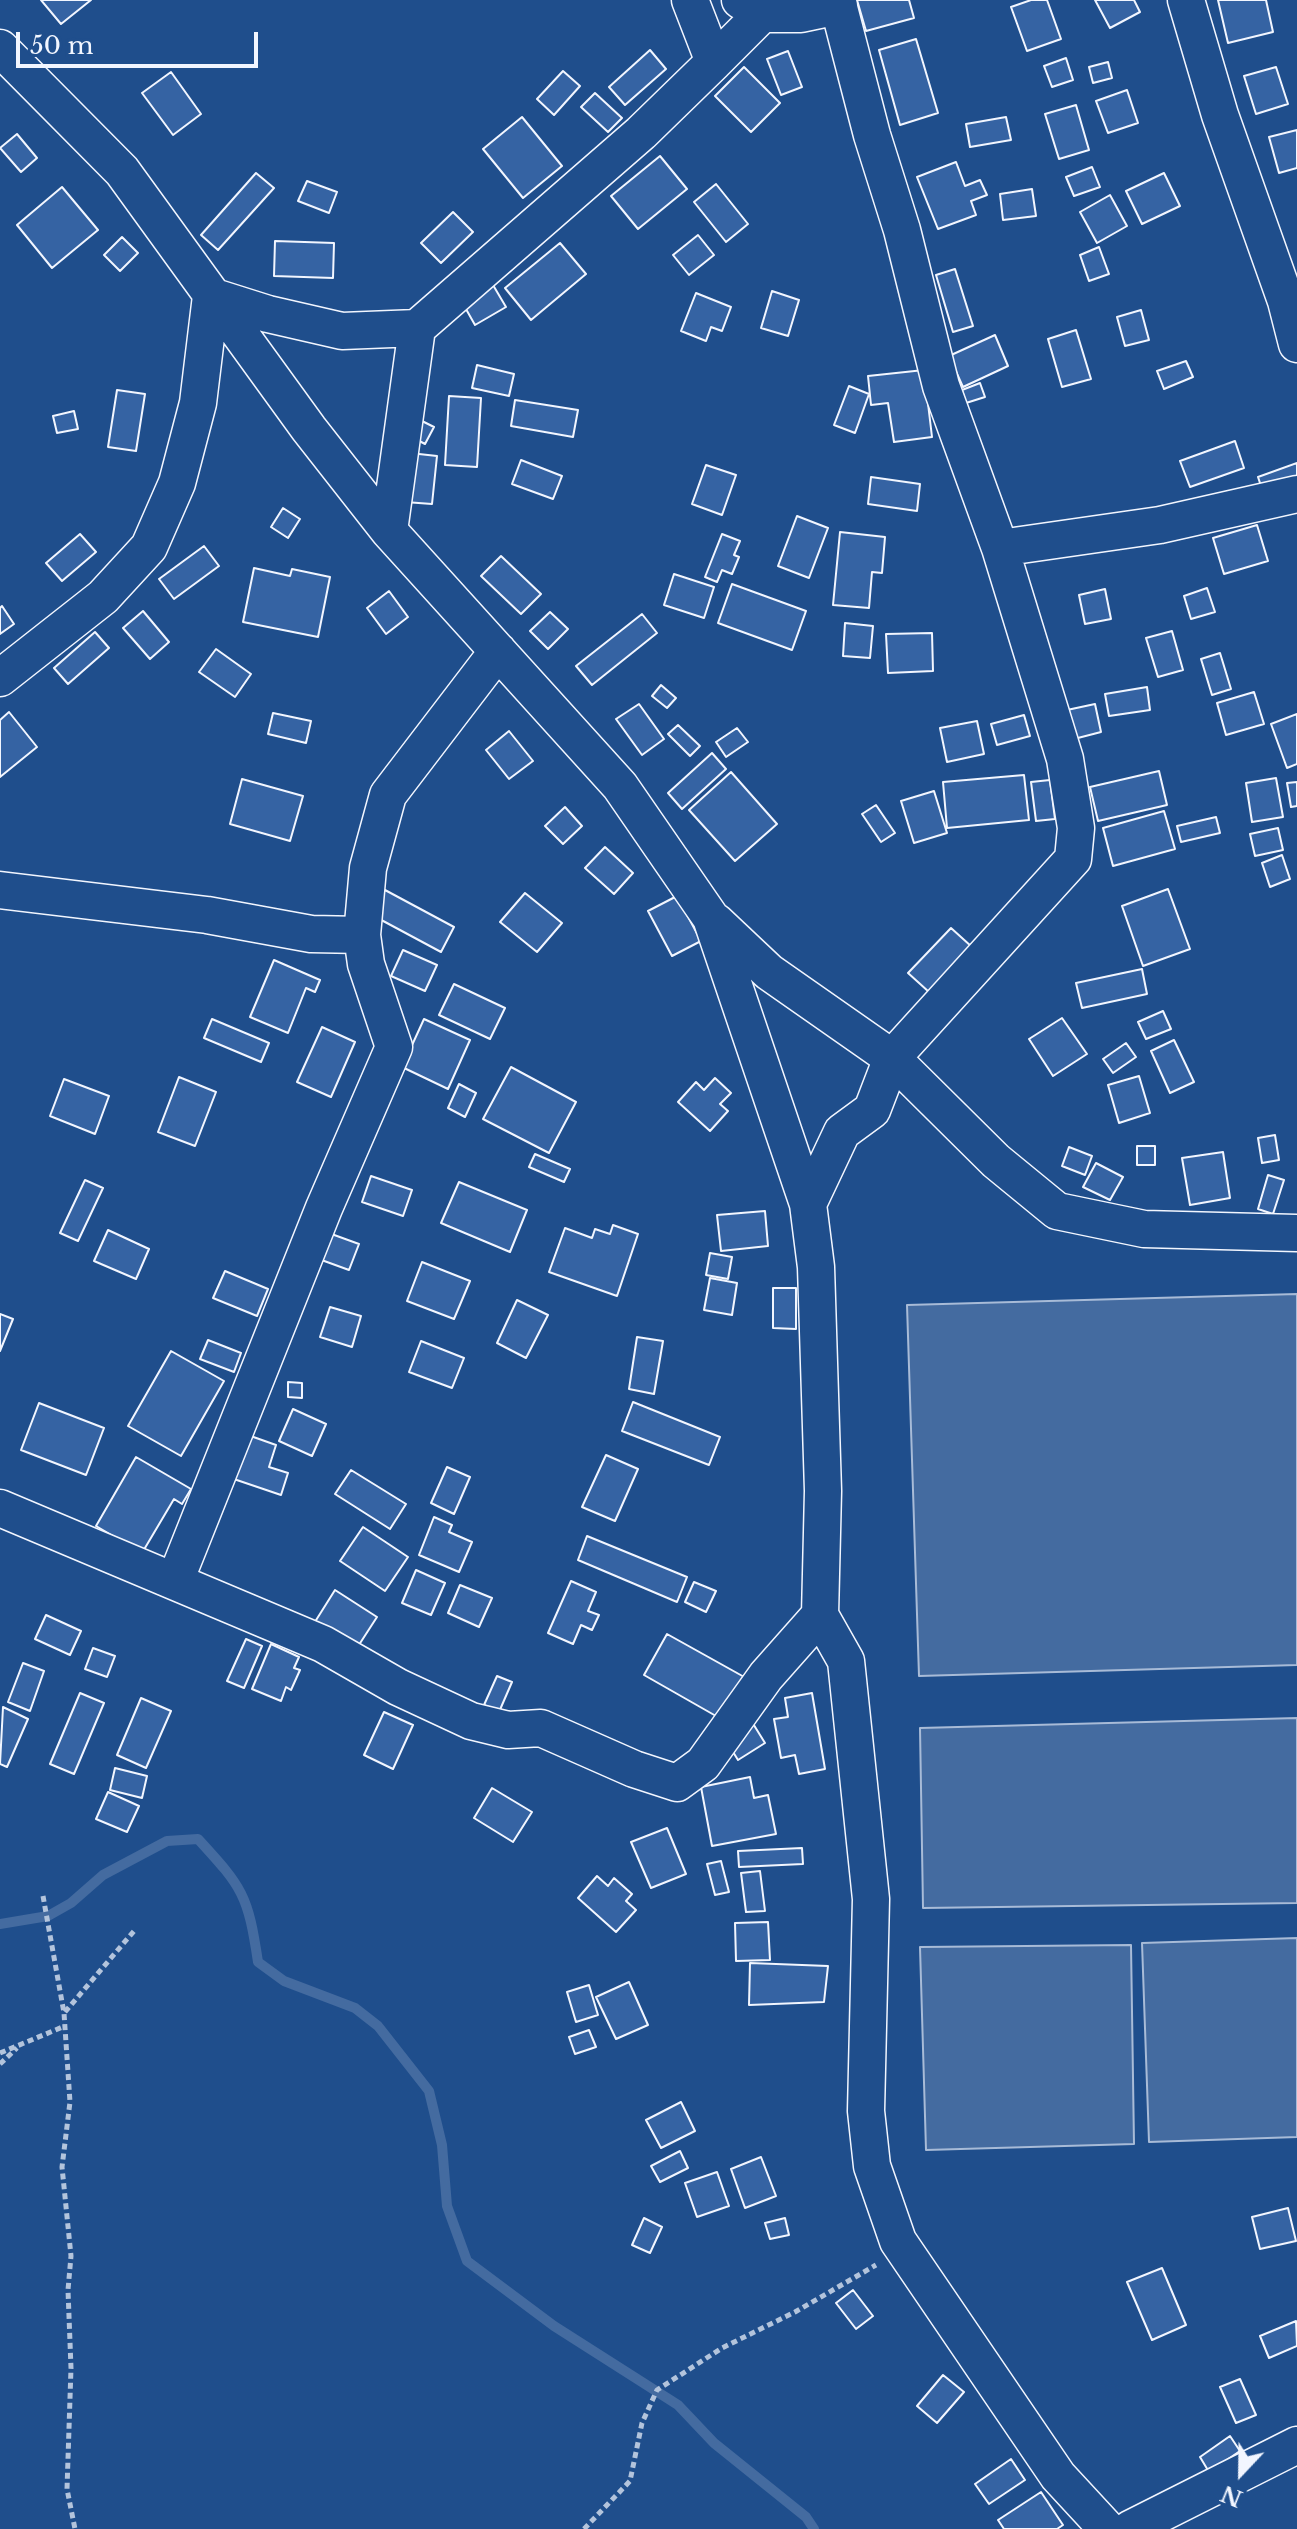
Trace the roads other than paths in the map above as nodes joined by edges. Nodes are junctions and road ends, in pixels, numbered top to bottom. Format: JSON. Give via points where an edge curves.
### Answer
{"nodes":[{"id":1,"x":690,"y":0,"type":"edge"},
{"id":2,"x":1186,"y":0,"type":"edge"},
{"id":3,"x":838,"y":3,"type":"edge"},
{"id":4,"x":756,"y":5,"type":"edge"},
{"id":5,"x":0,"y":48,"type":"edge"},
{"id":6,"x":714,"y":62,"type":"junction"},
{"id":7,"x":211,"y":296,"type":"junction"},
{"id":8,"x":417,"y":328,"type":"junction"},
{"id":9,"x":1297,"y":344,"type":"edge"},
{"id":10,"x":1297,"y":494,"type":"edge"},
{"id":11,"x":389,"y":531,"type":"junction"},
{"id":12,"x":1000,"y":548,"type":"junction"},
{"id":13,"x":498,"y":651,"type":"junction"},
{"id":14,"x":0,"y":678,"type":"edge"},
{"id":15,"x":0,"y":890,"type":"edge"},
{"id":16,"x":711,"y":918,"type":"junction"},
{"id":17,"x":362,"y":935,"type":"junction"},
{"id":18,"x":892,"y":1058,"type":"junction"},
{"id":19,"x":808,"y":1204,"type":"junction"},
{"id":20,"x":1297,"y":1233,"type":"edge"},
{"id":21,"x":0,"y":1508,"type":"edge"},
{"id":22,"x":175,"y":1581,"type":"junction"},
{"id":23,"x":820,"y":1615,"type":"junction"},
{"id":24,"x":1297,"y":2445,"type":"edge"},
{"id":25,"x":1107,"y":2529,"type":"edge"},
{"id":26,"x":1130,"y":2529,"type":"edge"}],
"edges":[{"from":1,"to":6,"type":"street"},
{"from":2,"to":9,"type":"street"},
{"from":3,"to":4,"type":"street","via":[[801,14]]},
{"from":3,"to":12,"type":"street","via":[[941,386]]},
{"from":4,"to":6,"type":"street"},
{"from":5,"to":7,"type":"street","via":[[122,171]]},
{"from":6,"to":8,"type":"street","via":[[641,133]]},
{"from":7,"to":8,"type":"street","via":[[342,331]]},
{"from":7,"to":11,"type":"street"},
{"from":7,"to":14,"type":"street","via":[[198,403],[177,483],[149,547],[103,597]]},
{"from":8,"to":11,"type":"street"},
{"from":10,"to":12,"type":"street","via":[[1160,525]]},
{"from":11,"to":13,"type":"street"},
{"from":12,"to":18,"type":"street","via":[[1065,759],[1076,828],[1073,859]]},
{"from":13,"to":16,"type":"street","via":[[620,786]]},
{"from":13,"to":17,"type":"street","via":[[388,795],[368,868]]},
{"from":15,"to":17,"type":"street","via":[[192,913],[311,934]]},
{"from":16,"to":18,"type":"street","via":[[769,972]]},
{"from":16,"to":19,"type":"street"},
{"from":17,"to":22,"type":"street","via":[[366,964],[394,1047]]},
{"from":18,"to":19,"type":"street","via":[[872,1110],[842,1132]]},
{"from":18,"to":20,"type":"street","via":[[996,1161],[1057,1211],[1144,1229]]},
{"from":19,"to":23,"type":"street","via":[[816,1267],[823,1491]]},
{"from":21,"to":22,"type":"street"},
{"from":22,"to":23,"type":"street","via":[[323,1644],[471,1721],[508,1730],[541,1728],[677,1783],[703,1764],[766,1676]]},
{"from":23,"to":25,"type":"street","via":[[846,1661],[856,1735],[871,1899],[866,2111],[872,2166],[903,2249],[1058,2476]]},
{"from":24,"to":26,"type":"street"}]}
